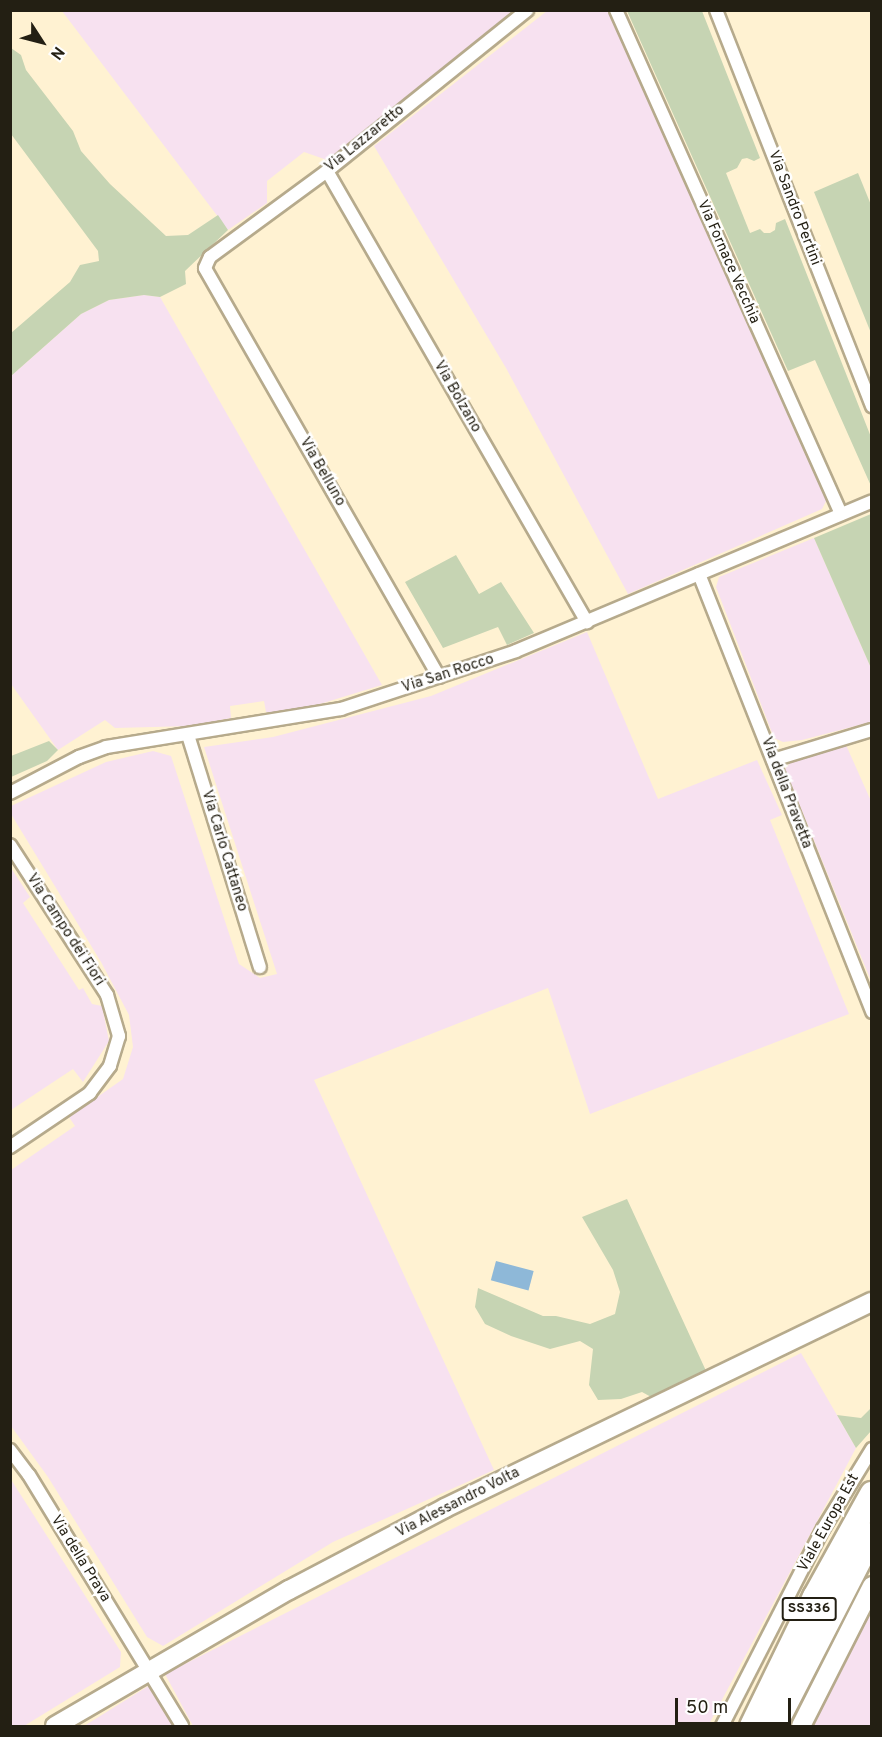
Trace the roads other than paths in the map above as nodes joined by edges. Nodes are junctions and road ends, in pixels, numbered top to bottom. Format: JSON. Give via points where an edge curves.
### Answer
{"nodes":[{"id":1,"x":527,"y":10,"type":"edge"},
{"id":2,"x":616,"y":10,"type":"edge"},
{"id":3,"x":716,"y":10,"type":"edge"},
{"id":4,"x":327,"y":171,"type":"junction"},
{"id":5,"x":205,"y":268,"type":"joint"},
{"id":6,"x":872,"y":406,"type":"edge"},
{"id":7,"x":872,"y":501,"type":"edge"},
{"id":8,"x":841,"y":513,"type":"junction"},
{"id":9,"x":699,"y":574,"type":"junction"},
{"id":10,"x":587,"y":622,"type":"junction"},
{"id":11,"x":439,"y":676,"type":"junction"},
{"id":12,"x":872,"y":730,"type":"edge"},
{"id":13,"x":188,"y":735,"type":"junction"},
{"id":14,"x":773,"y":760,"type":"junction"},
{"id":15,"x":10,"y":793,"type":"edge"},
{"id":16,"x":10,"y":844,"type":"edge"},
{"id":17,"x":260,"y":967,"type":"dead end"},
{"id":18,"x":872,"y":1012,"type":"edge"},
{"id":19,"x":10,"y":1147,"type":"edge"},
{"id":20,"x":872,"y":1302,"type":"edge"},
{"id":21,"x":872,"y":1449,"type":"edge"},
{"id":22,"x":10,"y":1450,"type":"edge"},
{"id":23,"x":872,"y":1494,"type":"edge"},
{"id":24,"x":872,"y":1535,"type":"edge"},
{"id":25,"x":872,"y":1586,"type":"edge"},
{"id":26,"x":148,"y":1670,"type":"junction"},
{"id":27,"x":56,"y":1726,"type":"edge"},
{"id":28,"x":182,"y":1726,"type":"edge"},
{"id":29,"x":722,"y":1726,"type":"edge"},
{"id":30,"x":752,"y":1726,"type":"edge"},
{"id":31,"x":774,"y":1726,"type":"edge"},
{"id":32,"x":801,"y":1726,"type":"edge"}],
"edges":[{"from":1,"to":4,"type":"street","name":"Via Lazzaretto"},
{"from":2,"to":8,"type":"street","name":"Via Fornace Vecchia"},
{"from":3,"to":6,"type":"street","name":"Via Sandro Pertini"},
{"from":4,"to":5,"type":"street","name":"Via Lazzaretto","via":[[210,257]]},
{"from":4,"to":10,"type":"street","name":"Via Bolzano"},
{"from":5,"to":11,"type":"street","name":"Via Belluno"},
{"from":7,"to":8,"type":"street","name":"Via San Rocco"},
{"from":8,"to":9,"type":"street","name":"Via San Rocco"},
{"from":9,"to":10,"type":"street","name":"Via San Rocco"},
{"from":9,"to":14,"type":"street","name":"Via della Pravetta"},
{"from":10,"to":11,"type":"street","name":"Via San Rocco"},
{"from":11,"to":13,"type":"street","name":"Via San Rocco","via":[[341,709]]},
{"from":12,"to":14,"type":"street"},
{"from":13,"to":15,"type":"street","name":"Via San Rocco","via":[[106,747]]},
{"from":13,"to":17,"type":"street","name":"Via Carlo Cattaneo"},
{"from":14,"to":18,"type":"street","name":"Via della Pravetta"},
{"from":16,"to":19,"type":"street","name":"Via Campo dei Fiori","via":[[107,994],[119,1036],[110,1066],[90,1093]]},
{"from":20,"to":26,"type":"street","name":"Via Alessandro Volta","via":[[445,1508]]},
{"from":21,"to":29,"type":"street","name":"Viale Europa Est","via":[[823,1529]]},
{"from":22,"to":26,"type":"street","name":"Via della Prava"},
{"from":23,"to":30,"type":"highway","number":"SS336","via":[[815,1597]]},
{"from":24,"to":31,"type":"highway","number":"SS336"},
{"from":25,"to":32,"type":"street"},
{"from":26,"to":27,"type":"street","name":"Via Alessandro Volta"},
{"from":26,"to":28,"type":"street","name":"Via della Prava"}]}
